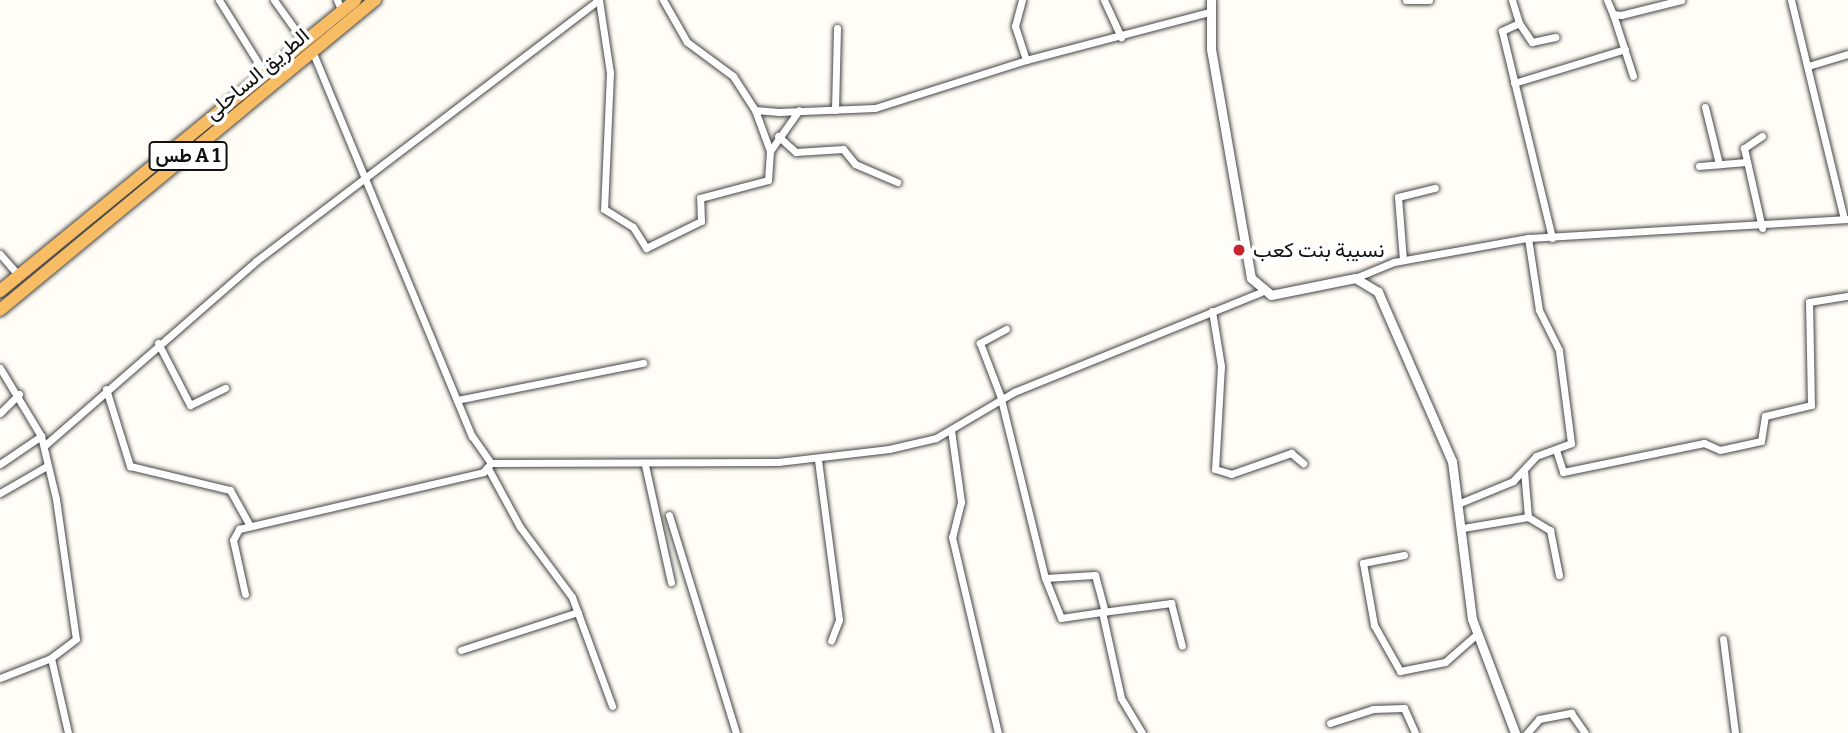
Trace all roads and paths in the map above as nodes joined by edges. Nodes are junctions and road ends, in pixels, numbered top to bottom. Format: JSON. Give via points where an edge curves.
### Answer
{"nodes":[{"id":1,"x":219,"y":0,"type":"edge"},
{"id":2,"x":274,"y":0,"type":"edge"},
{"id":3,"x":355,"y":0,"type":"edge"},
{"id":4,"x":375,"y":0,"type":"edge"},
{"id":5,"x":599,"y":0,"type":"edge"},
{"id":6,"x":663,"y":0,"type":"edge"},
{"id":7,"x":1022,"y":0,"type":"edge"},
{"id":8,"x":1104,"y":0,"type":"edge"},
{"id":9,"x":1211,"y":0,"type":"edge"},
{"id":10,"x":1406,"y":0,"type":"edge"},
{"id":11,"x":1429,"y":0,"type":"edge"},
{"id":12,"x":1512,"y":0,"type":"edge"},
{"id":13,"x":1607,"y":0,"type":"edge"},
{"id":14,"x":1681,"y":0,"type":"edge"},
{"id":15,"x":1791,"y":0,"type":"edge"},
{"id":16,"x":340,"y":6,"type":"edge"},
{"id":17,"x":1209,"y":12,"type":"junction"},
{"id":18,"x":1613,"y":15,"type":"junction"},
{"id":19,"x":1519,"y":23,"type":"junction"},
{"id":20,"x":838,"y":28,"type":"dead end"},
{"id":21,"x":1121,"y":37,"type":"junction"},
{"id":22,"x":1555,"y":37,"type":"dead end"},
{"id":23,"x":304,"y":42,"type":"junction"},
{"id":24,"x":1625,"y":49,"type":"junction"},
{"id":25,"x":313,"y":53,"type":"junction"},
{"id":26,"x":1848,"y":54,"type":"edge"},
{"id":27,"x":1026,"y":60,"type":"junction"},
{"id":28,"x":1808,"y":66,"type":"junction"},
{"id":29,"x":265,"y":75,"type":"junction"},
{"id":30,"x":1633,"y":76,"type":"dead end"},
{"id":31,"x":1514,"y":83,"type":"junction"},
{"id":32,"x":1705,"y":107,"type":"dead end"},
{"id":33,"x":755,"y":110,"type":"junction"},
{"id":34,"x":799,"y":110,"type":"junction"},
{"id":35,"x":835,"y":110,"type":"junction"},
{"id":36,"x":190,"y":136,"type":"junction"},
{"id":37,"x":778,"y":136,"type":"junction"},
{"id":38,"x":1762,"y":136,"type":"dead end"},
{"id":39,"x":199,"y":147,"type":"junction"},
{"id":40,"x":770,"y":151,"type":"junction"},
{"id":41,"x":1746,"y":162,"type":"junction"},
{"id":42,"x":1719,"y":164,"type":"junction"},
{"id":43,"x":1699,"y":166,"type":"dead end"},
{"id":44,"x":365,"y":178,"type":"junction"},
{"id":45,"x":897,"y":182,"type":"dead end"},
{"id":46,"x":1435,"y":188,"type":"dead end"},
{"id":47,"x":1846,"y":219,"type":"edge"},
{"id":48,"x":1762,"y":228,"type":"junction"},
{"id":49,"x":1528,"y":238,"type":"junction"},
{"id":50,"x":1552,"y":238,"type":"junction"},
{"id":51,"x":0,"y":254,"type":"edge"},
{"id":52,"x":1403,"y":260,"type":"junction"},
{"id":53,"x":19,"y":276,"type":"junction"},
{"id":54,"x":1355,"y":278,"type":"junction"},
{"id":55,"x":0,"y":291,"type":"edge"},
{"id":56,"x":1261,"y":292,"type":"junction"},
{"id":57,"x":1848,"y":296,"type":"edge"},
{"id":58,"x":0,"y":310,"type":"edge"},
{"id":59,"x":1212,"y":311,"type":"junction"},
{"id":60,"x":1006,"y":329,"type":"dead end"},
{"id":61,"x":158,"y":343,"type":"junction"},
{"id":62,"x":643,"y":363,"type":"dead end"},
{"id":63,"x":0,"y":368,"type":"edge"},
{"id":64,"x":226,"y":388,"type":"dead end"},
{"id":65,"x":106,"y":389,"type":"junction"},
{"id":66,"x":19,"y":394,"type":"junction"},
{"id":67,"x":457,"y":400,"type":"junction"},
{"id":68,"x":997,"y":400,"type":"junction"},
{"id":69,"x":0,"y":413,"type":"edge"},
{"id":70,"x":951,"y":430,"type":"junction"},
{"id":71,"x":41,"y":436,"type":"junction"},
{"id":72,"x":44,"y":446,"type":"junction"},
{"id":73,"x":1556,"y":450,"type":"junction"},
{"id":74,"x":818,"y":460,"type":"junction"},
{"id":75,"x":1303,"y":463,"type":"dead end"},
{"id":76,"x":0,"y":464,"type":"edge"},
{"id":77,"x":645,"y":465,"type":"junction"},
{"id":78,"x":47,"y":466,"type":"junction"},
{"id":79,"x":490,"y":467,"type":"junction"},
{"id":80,"x":1524,"y":470,"type":"junction"},
{"id":81,"x":0,"y":492,"type":"edge"},
{"id":82,"x":1460,"y":503,"type":"junction"},
{"id":83,"x":669,"y":515,"type":"dead end"},
{"id":84,"x":1528,"y":517,"type":"junction"},
{"id":85,"x":250,"y":526,"type":"junction"},
{"id":86,"x":1462,"y":527,"type":"junction"},
{"id":87,"x":1405,"y":555,"type":"dead end"},
{"id":88,"x":1559,"y":575,"type":"dead end"},
{"id":89,"x":1045,"y":578,"type":"junction"},
{"id":90,"x":671,"y":582,"type":"dead end"},
{"id":91,"x":245,"y":594,"type":"dead end"},
{"id":92,"x":578,"y":612,"type":"junction"},
{"id":93,"x":1103,"y":612,"type":"junction"},
{"id":94,"x":1477,"y":634,"type":"junction"},
{"id":95,"x":1723,"y":639,"type":"dead end"},
{"id":96,"x":831,"y":641,"type":"dead end"},
{"id":97,"x":1182,"y":646,"type":"dead end"},
{"id":98,"x":461,"y":650,"type":"dead end"},
{"id":99,"x":51,"y":658,"type":"junction"},
{"id":100,"x":0,"y":678,"type":"edge"},
{"id":101,"x":612,"y":706,"type":"dead end"},
{"id":102,"x":1330,"y":723,"type":"dead end"},
{"id":103,"x":68,"y":733,"type":"edge"},
{"id":104,"x":736,"y":733,"type":"edge"},
{"id":105,"x":998,"y":733,"type":"edge"},
{"id":106,"x":1142,"y":733,"type":"edge"},
{"id":107,"x":1415,"y":733,"type":"edge"},
{"id":108,"x":1515,"y":733,"type":"edge"},
{"id":109,"x":1527,"y":733,"type":"edge"},
{"id":110,"x":1585,"y":733,"type":"edge"},
{"id":111,"x":1735,"y":733,"type":"edge"}],
"edges":[{"from":1,"to":29,"type":"street"},
{"from":2,"to":23,"type":"street"},
{"from":3,"to":16,"type":"highway","name":"الطريق الساحلى"},
{"from":4,"to":25,"type":"highway","name":"الطريق الساحلى","number":"طس A 1"},
{"from":5,"to":40,"type":"street","via":[[610,73],[603,201],[608,214],[633,227],[642,245],[657,247],[698,223],[700,198],[765,183]]},
{"from":5,"to":44,"type":"street"},
{"from":6,"to":33,"type":"street","via":[[687,42],[733,76]]},
{"from":7,"to":27,"type":"street","via":[[1015,26]]},
{"from":8,"to":21,"type":"street"},
{"from":9,"to":17,"type":"street"},
{"from":10,"to":11,"type":"street"},
{"from":12,"to":19,"type":"street"},
{"from":13,"to":18,"type":"street"},
{"from":14,"to":18,"type":"street"},
{"from":15,"to":28,"type":"street"},
{"from":16,"to":23,"type":"highway","name":"الطريق الساحلى"},
{"from":17,"to":21,"type":"street"},
{"from":17,"to":56,"type":"street","via":[[1244,247]]},
{"from":18,"to":24,"type":"street"},
{"from":19,"to":22,"type":"street","via":[[1532,42]]},
{"from":19,"to":31,"type":"street","via":[[1502,28]]},
{"from":20,"to":35,"type":"street"},
{"from":21,"to":27,"type":"street"},
{"from":23,"to":29,"type":"highway","name":"الطريق الساحلى"},
{"from":24,"to":30,"type":"street"},
{"from":24,"to":31,"type":"street"},
{"from":25,"to":39,"type":"highway","name":"الطريق الساحلى","number":"طس A 1"},
{"from":25,"to":44,"type":"street"},
{"from":26,"to":28,"type":"street"},
{"from":27,"to":35,"type":"street","via":[[875,108]]},
{"from":28,"to":47,"type":"street"},
{"from":29,"to":36,"type":"highway","name":"الطريق الساحلى"},
{"from":31,"to":50,"type":"street"},
{"from":32,"to":42,"type":"street"},
{"from":33,"to":34,"type":"street"},
{"from":33,"to":40,"type":"street"},
{"from":34,"to":35,"type":"street"},
{"from":34,"to":37,"type":"street"},
{"from":36,"to":39,"type":"highway"},
{"from":36,"to":53,"type":"highway","name":"الطريق الساحلى"},
{"from":37,"to":40,"type":"street"},
{"from":37,"to":45,"type":"street","via":[[796,152],[843,149],[855,164]]},
{"from":38,"to":41,"type":"street","via":[[1745,143]]},
{"from":39,"to":58,"type":"highway","name":"الطريق الساحلى","number":"طس A 1"},
{"from":41,"to":42,"type":"street"},
{"from":41,"to":48,"type":"street"},
{"from":42,"to":43,"type":"street"},
{"from":44,"to":61,"type":"street"},
{"from":44,"to":67,"type":"street"},
{"from":46,"to":52,"type":"street","via":[[1398,197]]},
{"from":47,"to":48,"type":"street"},
{"from":48,"to":50,"type":"street"},
{"from":49,"to":50,"type":"street"},
{"from":49,"to":52,"type":"street"},
{"from":49,"to":73,"type":"street","via":[[1539,310],[1559,350],[1571,440]]},
{"from":51,"to":53,"type":"street"},
{"from":52,"to":54,"type":"street"},
{"from":53,"to":55,"type":"highway","name":"الطريق الساحلى"},
{"from":54,"to":56,"type":"street","via":[[1279,294]]},
{"from":54,"to":82,"type":"street","via":[[1371,284],[1386,307],[1444,440]]},
{"from":56,"to":59,"type":"street"},
{"from":57,"to":73,"type":"street","via":[[1809,302],[1811,405],[1765,416],[1761,441],[1720,450],[1704,443],[1563,472]]},
{"from":59,"to":68,"type":"street"},
{"from":59,"to":75,"type":"street","via":[[1222,366],[1216,469],[1231,474],[1291,453]]},
{"from":60,"to":68,"type":"street","via":[[980,343]]},
{"from":61,"to":64,"type":"street","via":[[190,405]]},
{"from":61,"to":65,"type":"street"},
{"from":62,"to":67,"type":"street"},
{"from":63,"to":66,"type":"street"},
{"from":65,"to":72,"type":"street"},
{"from":65,"to":85,"type":"street","via":[[130,466],[230,490]]},
{"from":66,"to":69,"type":"street"},
{"from":66,"to":71,"type":"street"},
{"from":67,"to":79,"type":"street"},
{"from":68,"to":70,"type":"street"},
{"from":68,"to":89,"type":"street"},
{"from":70,"to":74,"type":"street","via":[[889,449]]},
{"from":70,"to":105,"type":"street","via":[[961,502],[952,537]]},
{"from":71,"to":72,"type":"street"},
{"from":71,"to":76,"type":"street"},
{"from":72,"to":78,"type":"street"},
{"from":73,"to":80,"type":"street","via":[[1536,456]]},
{"from":74,"to":77,"type":"street"},
{"from":74,"to":96,"type":"street","via":[[839,620]]},
{"from":77,"to":79,"type":"street"},
{"from":77,"to":90,"type":"street"},
{"from":78,"to":81,"type":"street"},
{"from":78,"to":99,"type":"street","via":[[76,639]]},
{"from":79,"to":85,"type":"street"},
{"from":79,"to":92,"type":"street"},
{"from":80,"to":82,"type":"street"},
{"from":80,"to":84,"type":"street","via":[[1532,509]]},
{"from":82,"to":86,"type":"street"},
{"from":83,"to":104,"type":"street"},
{"from":84,"to":86,"type":"street"},
{"from":84,"to":88,"type":"street","via":[[1541,520],[1550,530]]},
{"from":85,"to":91,"type":"street","via":[[233,535]]},
{"from":86,"to":94,"type":"street"},
{"from":87,"to":94,"type":"street","via":[[1363,563],[1374,625],[1400,671],[1445,662]]},
{"from":89,"to":93,"type":"street","via":[[1061,618]]},
{"from":89,"to":93,"type":"street","via":[[1095,575]]},
{"from":92,"to":98,"type":"street"},
{"from":92,"to":101,"type":"street"},
{"from":93,"to":97,"type":"street","via":[[1171,603]]},
{"from":93,"to":106,"type":"street","via":[[1121,698]]},
{"from":94,"to":108,"type":"street"},
{"from":95,"to":111,"type":"street"},
{"from":99,"to":100,"type":"street"},
{"from":99,"to":103,"type":"street"},
{"from":102,"to":107,"type":"street","via":[[1373,709],[1404,708]]},
{"from":109,"to":110,"type":"street","via":[[1539,719],[1574,713]]}]}
